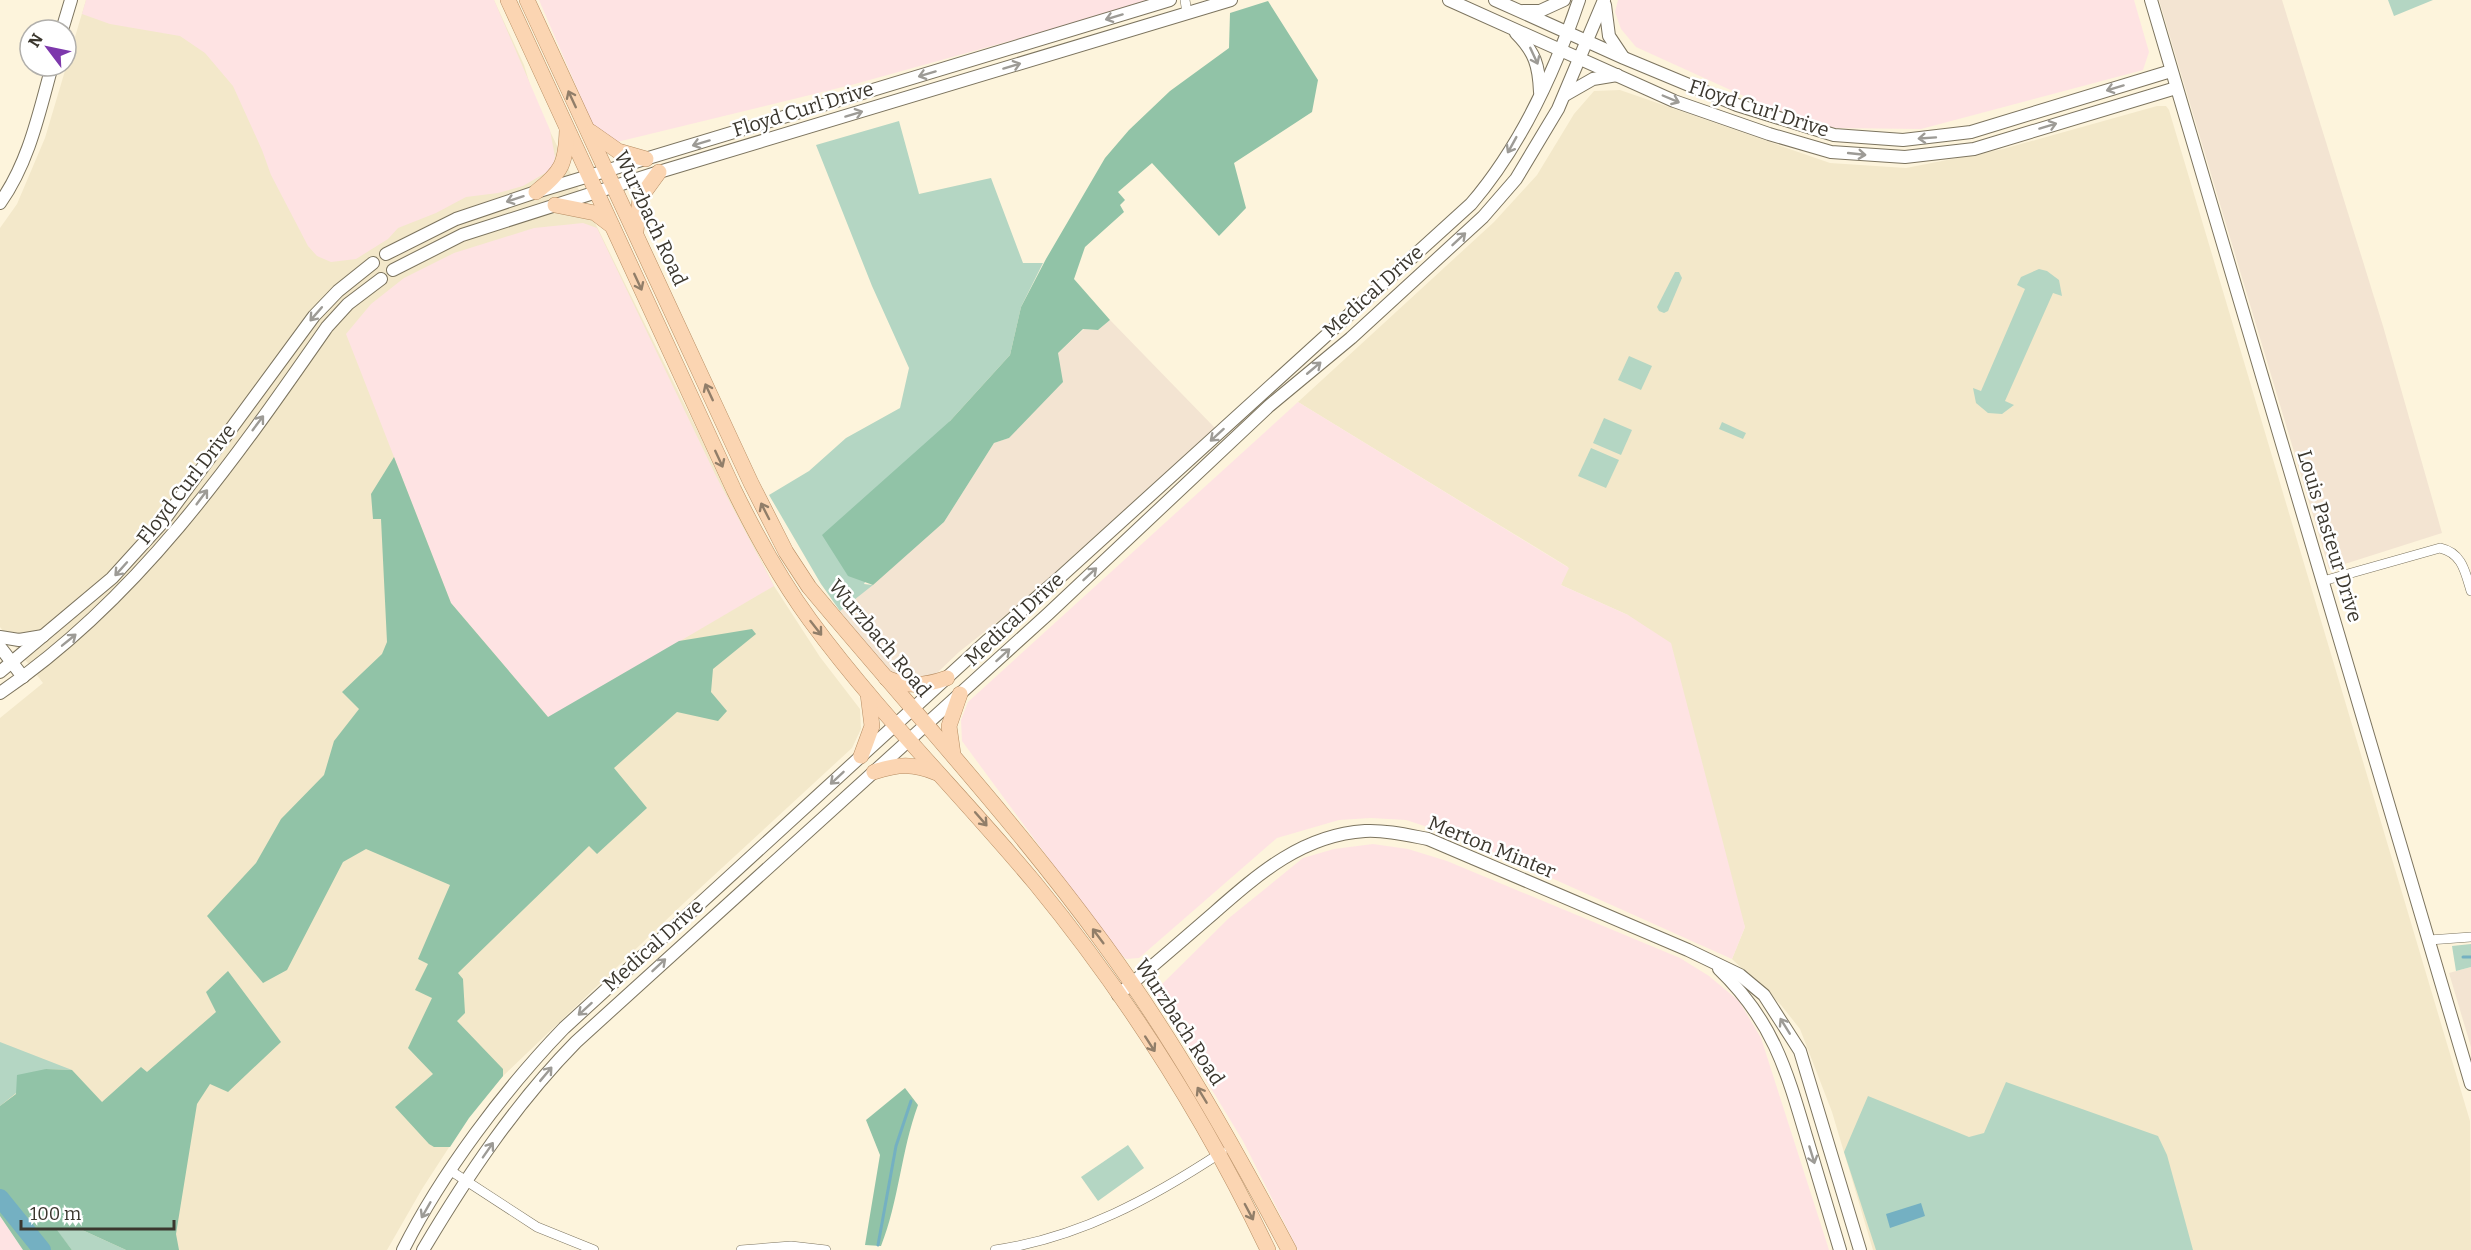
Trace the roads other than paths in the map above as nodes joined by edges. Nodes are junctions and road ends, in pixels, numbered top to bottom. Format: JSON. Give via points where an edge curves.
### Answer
{"nodes":[{"id":1,"x":71,"y":0,"type":"edge"},
{"id":2,"x":508,"y":0,"type":"edge"},
{"id":3,"x":527,"y":0,"type":"edge"},
{"id":4,"x":1170,"y":0,"type":"edge"},
{"id":5,"x":1185,"y":0,"type":"edge"},
{"id":6,"x":1231,"y":0,"type":"edge"},
{"id":7,"x":1449,"y":0,"type":"edge"},
{"id":8,"x":1495,"y":0,"type":"edge"},
{"id":9,"x":1564,"y":0,"type":"edge"},
{"id":10,"x":1579,"y":0,"type":"edge"},
{"id":11,"x":1604,"y":0,"type":"edge"},
{"id":12,"x":2151,"y":0,"type":"edge"},
{"id":13,"x":1515,"y":11,"type":"junction"},
{"id":14,"x":1187,"y":13,"type":"junction"},
{"id":15,"x":66,"y":18,"type":"edge"},
{"id":16,"x":1510,"y":27,"type":"junction"},
{"id":17,"x":1567,"y":33,"type":"junction"},
{"id":18,"x":1588,"y":42,"type":"junction"},
{"id":19,"x":1561,"y":50,"type":"junction"},
{"id":20,"x":1581,"y":58,"type":"junction"},
{"id":21,"x":1624,"y":58,"type":"junction"},
{"id":22,"x":2171,"y":71,"type":"junction"},
{"id":23,"x":1617,"y":75,"type":"junction"},
{"id":24,"x":49,"y":78,"type":"edge"},
{"id":25,"x":2176,"y":88,"type":"junction"},
{"id":26,"x":1540,"y":93,"type":"junction"},
{"id":27,"x":1564,"y":96,"type":"junction"},
{"id":28,"x":585,"y":126,"type":"junction"},
{"id":29,"x":568,"y":127,"type":"junction"},
{"id":30,"x":646,"y":159,"type":"junction"},
{"id":31,"x":606,"y":171,"type":"junction"},
{"id":32,"x":659,"y":172,"type":"junction"},
{"id":33,"x":591,"y":176,"type":"junction"},
{"id":34,"x":614,"y":188,"type":"junction"},
{"id":35,"x":536,"y":192,"type":"junction"},
{"id":36,"x":598,"y":192,"type":"junction"},
{"id":37,"x":0,"y":203,"type":"edge"},
{"id":38,"x":555,"y":205,"type":"junction"},
{"id":39,"x":614,"y":228,"type":"junction"},
{"id":40,"x":635,"y":234,"type":"junction"},
{"id":41,"x":386,"y":254,"type":"dead end"},
{"id":42,"x":373,"y":263,"type":"dead end"},
{"id":43,"x":393,"y":270,"type":"dead end"},
{"id":44,"x":381,"y":279,"type":"dead end"},
{"id":45,"x":1384,"y":283,"type":"junction"},
{"id":46,"x":338,"y":291,"type":"junction"},
{"id":47,"x":1396,"y":297,"type":"junction"},
{"id":48,"x":348,"y":304,"type":"junction"},
{"id":49,"x":209,"y":458,"type":"junction"},
{"id":50,"x":223,"y":469,"type":"junction"},
{"id":51,"x":2323,"y":580,"type":"junction"},
{"id":52,"x":2471,"y":591,"type":"edge"},
{"id":53,"x":44,"y":636,"type":"junction"},
{"id":54,"x":0,"y":637,"type":"edge"},
{"id":55,"x":0,"y":647,"type":"edge"},
{"id":56,"x":12,"y":662,"type":"junction"},
{"id":57,"x":0,"y":672,"type":"edge"},
{"id":58,"x":23,"y":677,"type":"junction"},
{"id":59,"x":885,"y":678,"type":"junction"},
{"id":60,"x":947,"y":678,"type":"junction"},
{"id":61,"x":5,"y":690,"type":"edge"},
{"id":62,"x":867,"y":692,"type":"junction"},
{"id":63,"x":960,"y":694,"type":"junction"},
{"id":64,"x":912,"y":709,"type":"junction"},
{"id":65,"x":896,"y":724,"type":"junction"},
{"id":66,"x":927,"y":725,"type":"junction"},
{"id":67,"x":910,"y":740,"type":"junction"},
{"id":68,"x":953,"y":754,"type":"junction"},
{"id":69,"x":861,"y":756,"type":"junction"},
{"id":70,"x":874,"y":772,"type":"junction"},
{"id":71,"x":942,"y":776,"type":"junction"},
{"id":72,"x":2471,"y":937,"type":"edge"},
{"id":73,"x":2429,"y":940,"type":"junction"},
{"id":74,"x":1712,"y":962,"type":"junction"},
{"id":75,"x":1131,"y":984,"type":"junction"},
{"id":76,"x":1118,"y":995,"type":"junction"},
{"id":77,"x":2471,"y":1084,"type":"edge"},
{"id":78,"x":1232,"y":1145,"type":"junction"},
{"id":79,"x":1218,"y":1154,"type":"junction"},
{"id":80,"x":451,"y":1171,"type":"junction"},
{"id":81,"x":466,"y":1181,"type":"junction"},
{"id":82,"x":403,"y":1250,"type":"edge"},
{"id":83,"x":423,"y":1250,"type":"edge"},
{"id":84,"x":594,"y":1250,"type":"edge"},
{"id":85,"x":741,"y":1250,"type":"edge"},
{"id":86,"x":826,"y":1250,"type":"edge"},
{"id":87,"x":995,"y":1250,"type":"edge"},
{"id":88,"x":1268,"y":1250,"type":"edge"},
{"id":89,"x":1289,"y":1250,"type":"edge"},
{"id":90,"x":1840,"y":1250,"type":"edge"},
{"id":91,"x":1860,"y":1250,"type":"edge"}],
"edges":[{"from":1,"to":15,"type":"street"},
{"from":2,"to":29,"type":"main road","name":"Wurzbach Road"},
{"from":28,"to":3,"type":"main road","name":"Wurzbach Road","one_way":true},
{"from":4,"to":30,"type":"street","name":"Floyd Curl Drive","one_way":true},
{"from":5,"to":14,"type":"street"},
{"from":6,"to":14,"type":"street","name":"Floyd Curl Drive"},
{"from":7,"to":16,"type":"street","name":"Floyd Curl Drive"},
{"from":8,"to":13,"type":"street","name":"Floyd Curl Drive"},
{"from":9,"to":13,"type":"street","via":[[1540,11]]},
{"from":10,"to":17,"type":"street","name":"Medical Drive"},
{"from":11,"to":18,"type":"street","name":"Medical Drive"},
{"from":11,"to":21,"type":"street","via":[[1606,29]]},
{"from":12,"to":22,"type":"street","name":"Louis Pasteur Drive"},
{"from":13,"to":17,"type":"street","name":"Floyd Curl Drive"},
{"from":32,"to":14,"type":"street","name":"Floyd Curl Drive","one_way":true},
{"from":16,"to":19,"type":"street","name":"Floyd Curl Drive"},
{"from":16,"to":26,"type":"street","one_way":true,"via":[[1533,52],[1539,68]]},
{"from":17,"to":18,"type":"street","name":"Floyd Curl Drive"},
{"from":17,"to":19,"type":"street","name":"Medical Drive"},
{"from":18,"to":20,"type":"street","name":"Medical Drive"},
{"from":18,"to":21,"type":"street","name":"Floyd Curl Drive"},
{"from":19,"to":20,"type":"street","name":"Floyd Curl Drive"},
{"from":19,"to":26,"type":"street","name":"Medical Drive"},
{"from":20,"to":23,"type":"street","name":"Floyd Curl Drive"},
{"from":20,"to":27,"type":"street","name":"Medical Drive"},
{"from":22,"to":21,"type":"street","name":"Floyd Curl Drive","one_way":true,"via":[[1971,132],[1903,140],[1834,135],[1804,127],[1737,105]]},
{"from":22,"to":25,"type":"street","name":"Louis Pasteur Drive"},
{"from":23,"to":25,"type":"street","name":"Floyd Curl Drive","one_way":true,"via":[[1674,101],[1799,144],[1830,152],[1905,157],[1974,149]]},
{"from":23,"to":27,"type":"street","via":[[1593,79]]},
{"from":24,"to":37,"type":"street","via":[[20,170]]},
{"from":25,"to":51,"type":"street","name":"Louis Pasteur Drive"},
{"from":26,"to":45,"type":"street","name":"Medical Drive","one_way":true,"via":[[1488,184]]},
{"from":47,"to":27,"type":"street","name":"Medical Drive","one_way":true,"via":[[1483,217],[1516,179]]},
{"from":28,"to":30,"type":"main road","via":[[605,144]]},
{"from":28,"to":31,"type":"main road","name":"Wurzbach Road"},
{"from":29,"to":33,"type":"main road","name":"Wurzbach Road"},
{"from":29,"to":35,"type":"main road","via":[[561,168],[556,177]]},
{"from":30,"to":31,"type":"street","name":"Floyd Curl Drive"},
{"from":31,"to":33,"type":"street","name":"Floyd Curl Drive"},
{"from":31,"to":34,"type":"main road","name":"Wurzbach Road"},
{"from":32,"to":34,"type":"street","name":"Floyd Curl Drive"},
{"from":32,"to":40,"type":"main road","via":[[640,198]]},
{"from":33,"to":35,"type":"street","name":"Floyd Curl Drive"},
{"from":33,"to":36,"type":"main road","name":"Wurzbach Road"},
{"from":34,"to":36,"type":"street","name":"Floyd Curl Drive"},
{"from":34,"to":40,"type":"main road","name":"Wurzbach Road"},
{"from":35,"to":41,"type":"street","name":"Floyd Curl Drive","one_way":true,"via":[[456,219]]},
{"from":36,"to":38,"type":"street","name":"Floyd Curl Drive"},
{"from":36,"to":39,"type":"main road","name":"Wurzbach Road"},
{"from":38,"to":39,"type":"main road","via":[[595,213]]},
{"from":38,"to":43,"type":"street","name":"Floyd Curl Drive","via":[[462,235]]},
{"from":39,"to":62,"type":"main road","name":"Wurzbach Road","one_way":true,"via":[[768,557],[809,619]]},
{"from":59,"to":40,"type":"main road","name":"Wurzbach Road","one_way":true,"via":[[809,588],[786,552]]},
{"from":42,"to":46,"type":"street","name":"Floyd Curl Drive"},
{"from":44,"to":48,"type":"street","name":"Floyd Curl Drive"},
{"from":45,"to":47,"type":"street"},
{"from":45,"to":60,"type":"street","name":"Medical Drive","one_way":true},
{"from":46,"to":48,"type":"street"},
{"from":46,"to":49,"type":"street","name":"Floyd Curl Drive","one_way":true,"via":[[314,316]]},
{"from":63,"to":47,"type":"street","name":"Medical Drive","one_way":true,"via":[[1269,406]]},
{"from":50,"to":48,"type":"street","name":"Floyd Curl Drive","one_way":true},
{"from":49,"to":50,"type":"street"},
{"from":49,"to":53,"type":"street","name":"Floyd Curl Drive","one_way":true,"via":[[161,524],[112,578]]},
{"from":58,"to":50,"type":"street","name":"Floyd Curl Drive","one_way":true,"via":[[125,590],[174,535]]},
{"from":51,"to":52,"type":"street","via":[[2440,548],[2450,550],[2464,567]]},
{"from":51,"to":73,"type":"street","name":"Louis Pasteur Drive"},
{"from":53,"to":54,"type":"street","via":[[19,640]]},
{"from":53,"to":56,"type":"street","name":"Floyd Curl Drive"},
{"from":55,"to":56,"type":"street"},
{"from":56,"to":57,"type":"street","name":"Floyd Curl Drive"},
{"from":56,"to":58,"type":"street"},
{"from":57,"to":61,"type":"street"},
{"from":58,"to":61,"type":"street","name":"Floyd Curl Drive"},
{"from":59,"to":60,"type":"main road","via":[[911,686]]},
{"from":59,"to":64,"type":"main road","name":"Wurzbach Road"},
{"from":60,"to":64,"type":"street","name":"Medical Drive"},
{"from":62,"to":65,"type":"main road","name":"Wurzbach Road"},
{"from":62,"to":69,"type":"main road","via":[[872,726]]},
{"from":63,"to":66,"type":"street","name":"Medical Drive"},
{"from":63,"to":68,"type":"main road","via":[[949,726]]},
{"from":64,"to":65,"type":"street","name":"Medical Drive"},
{"from":64,"to":66,"type":"main road","name":"Wurzbach Road"},
{"from":65,"to":67,"type":"main road","name":"Wurzbach Road"},
{"from":65,"to":69,"type":"street","name":"Medical Drive"},
{"from":66,"to":67,"type":"street","name":"Medical Drive"},
{"from":66,"to":68,"type":"main road","name":"Wurzbach Road"},
{"from":67,"to":70,"type":"street","name":"Medical Drive"},
{"from":67,"to":71,"type":"main road","name":"Wurzbach Road"},
{"from":75,"to":68,"type":"main road","name":"Wurzbach Road","one_way":true,"via":[[1084,917]]},
{"from":69,"to":80,"type":"street","name":"Medical Drive","one_way":true,"via":[[564,1028],[501,1100]]},
{"from":70,"to":71,"type":"main road","via":[[906,764]]},
{"from":81,"to":70,"type":"street","name":"Medical Drive","one_way":true,"via":[[515,1111],[568,1050]]},
{"from":71,"to":76,"type":"main road","name":"Wurzbach Road","one_way":true,"via":[[1049,901]]},
{"from":72,"to":73,"type":"street"},
{"from":73,"to":77,"type":"street","name":"Louis Pasteur Drive"},
{"from":74,"to":75,"type":"street","name":"Merton Minter","via":[[1428,839],[1397,832],[1365,831],[1331,837],[1295,850],[1263,870]]},
{"from":74,"to":90,"type":"street","name":"Merton Minter","one_way":true,"via":[[1741,989],[1782,1058]]},
{"from":91,"to":74,"type":"street","name":"Merton Minter","one_way":true,"via":[[1800,1051],[1764,996],[1740,975]]},
{"from":75,"to":76,"type":"street","name":"Merton Minter"},
{"from":78,"to":75,"type":"main road","name":"Wurzbach Road","one_way":true},
{"from":76,"to":79,"type":"main road","name":"Wurzbach Road","one_way":true},
{"from":78,"to":79,"type":"street"},
{"from":78,"to":89,"type":"main road","name":"Wurzbach Road"},
{"from":79,"to":87,"type":"street","via":[[1105,1219],[1067,1233]]},
{"from":79,"to":88,"type":"main road","name":"Wurzbach Road","one_way":true},
{"from":80,"to":81,"type":"street"},
{"from":80,"to":82,"type":"street","name":"Medical Drive","one_way":true},
{"from":81,"to":83,"type":"street","name":"Medical Drive"},
{"from":81,"to":84,"type":"street","via":[[537,1227]]},
{"from":85,"to":86,"type":"street","via":[[791,1246]]}]}
